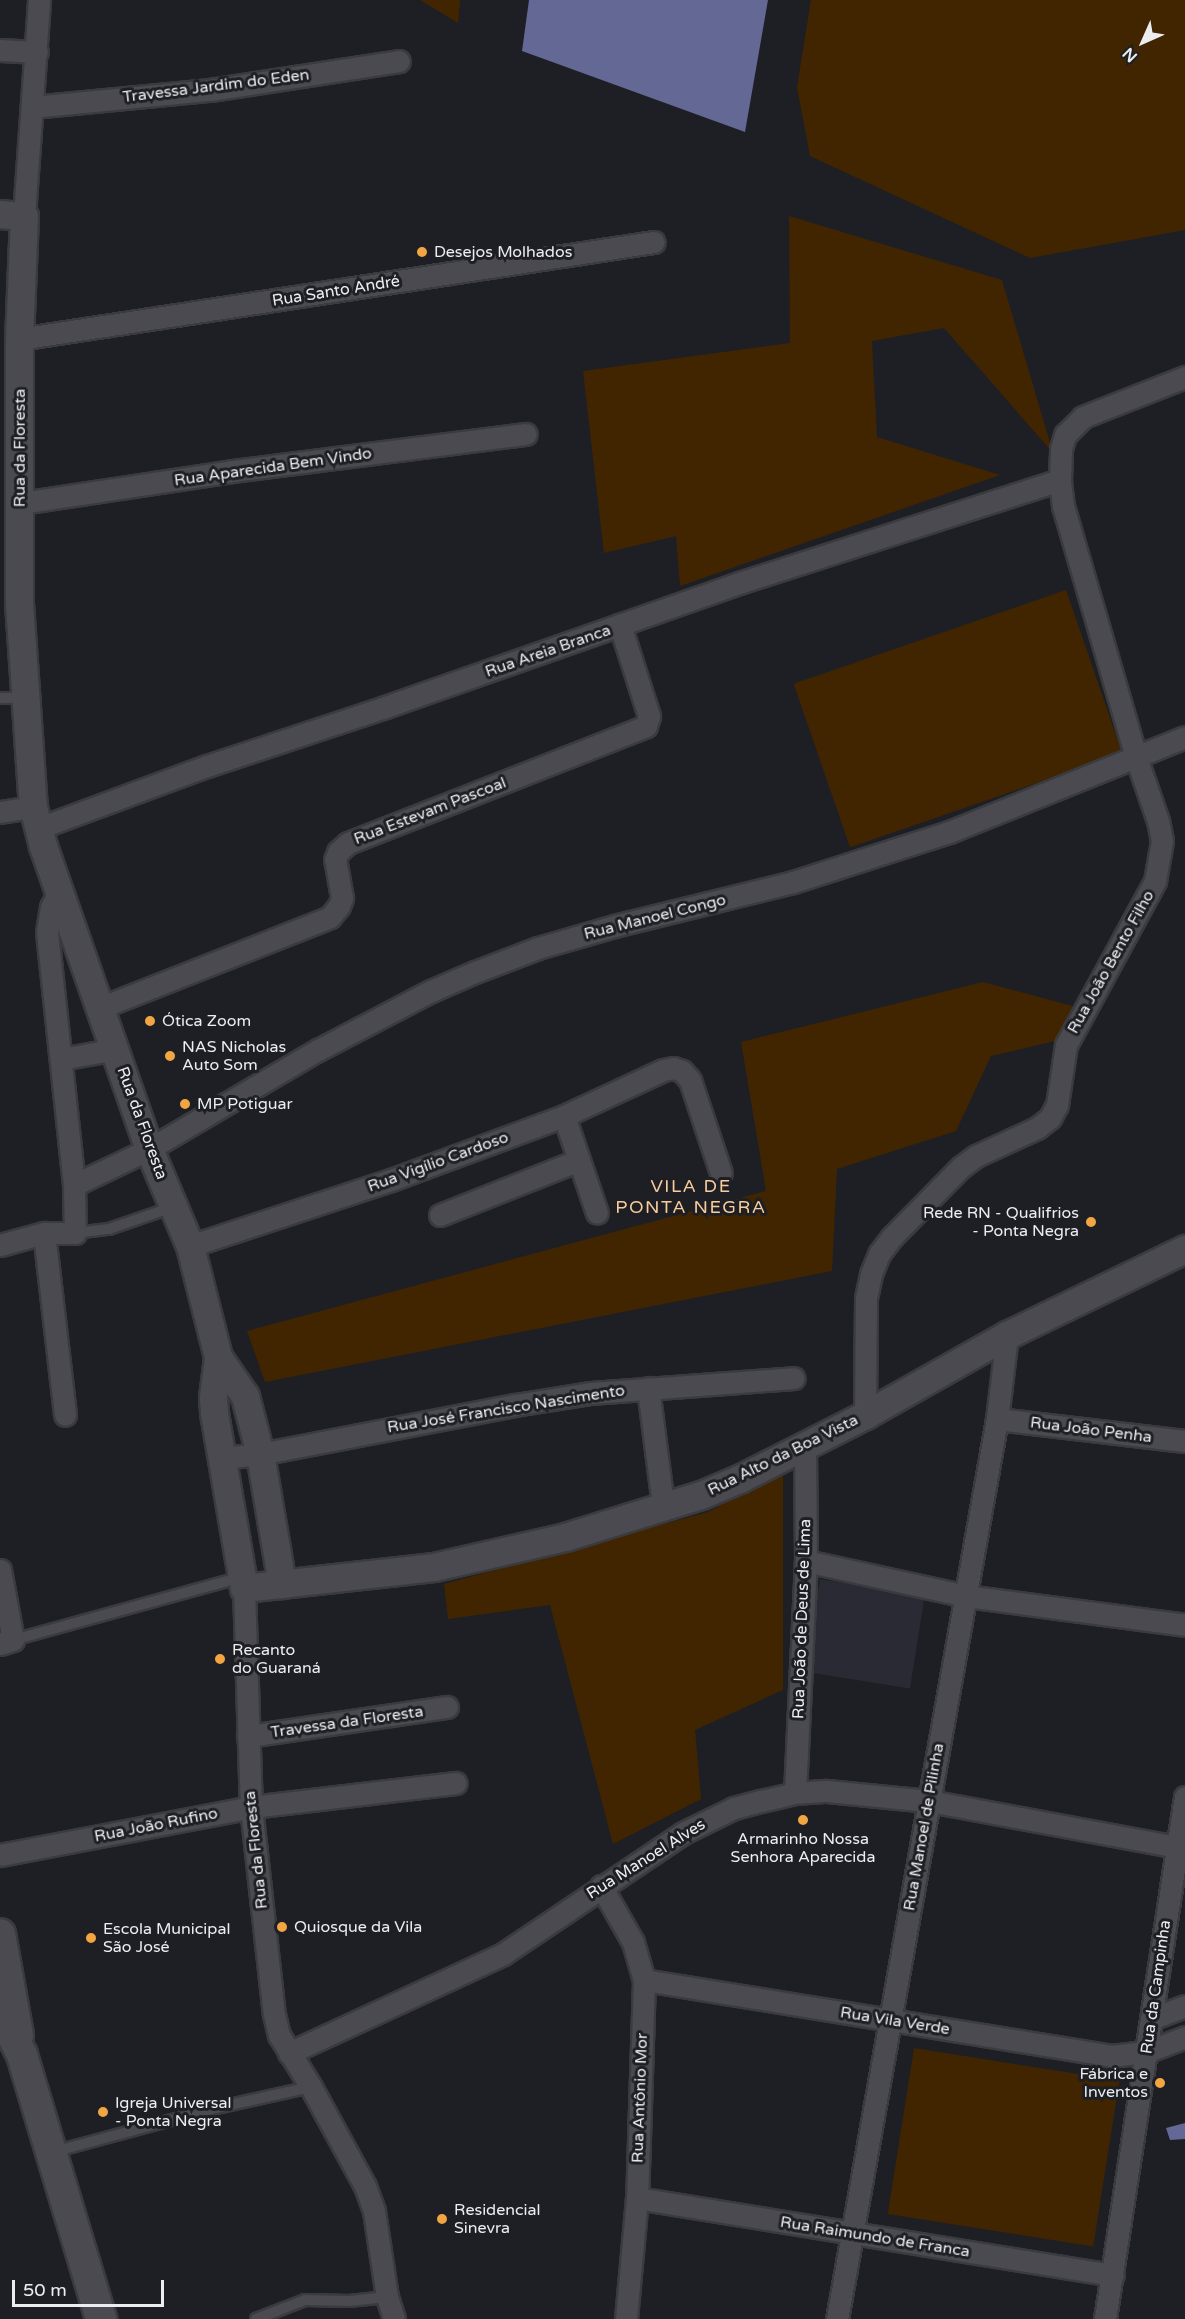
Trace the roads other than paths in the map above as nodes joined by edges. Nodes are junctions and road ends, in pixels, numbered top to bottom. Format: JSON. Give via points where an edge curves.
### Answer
{"nodes":[{"id":1,"x":39,"y":0,"type":"edge"},
{"id":2,"x":0,"y":50,"type":"edge"},
{"id":3,"x":37,"y":52,"type":"junction"},
{"id":4,"x":399,"y":61,"type":"dead end"},
{"id":5,"x":32,"y":107,"type":"junction"},
{"id":6,"x":12,"y":215,"type":"edge"},
{"id":7,"x":654,"y":242,"type":"dead end"},
{"id":8,"x":19,"y":339,"type":"junction"},
{"id":9,"x":1185,"y":377,"type":"edge"},
{"id":10,"x":526,"y":434,"type":"dead end"},
{"id":11,"x":1060,"y":480,"type":"junction"},
{"id":12,"x":21,"y":503,"type":"junction"},
{"id":13,"x":620,"y":625,"type":"junction"},
{"id":14,"x":12,"y":698,"type":"edge"},
{"id":15,"x":1185,"y":737,"type":"edge"},
{"id":16,"x":1136,"y":758,"type":"junction"},
{"id":17,"x":0,"y":812,"type":"edge"},
{"id":18,"x":36,"y":818,"type":"junction"},
{"id":19,"x":60,"y":891,"type":"junction"},
{"id":20,"x":102,"y":1007,"type":"junction"},
{"id":21,"x":116,"y":1049,"type":"junction"},
{"id":22,"x":61,"y":1059,"type":"junction"},
{"id":23,"x":564,"y":1116,"type":"junction"},
{"id":24,"x":149,"y":1149,"type":"junction"},
{"id":25,"x":579,"y":1160,"type":"junction"},
{"id":26,"x":720,"y":1173,"type":"dead end"},
{"id":27,"x":74,"y":1185,"type":"junction"},
{"id":28,"x":174,"y":1207,"type":"junction"},
{"id":29,"x":597,"y":1213,"type":"dead end"},
{"id":30,"x":440,"y":1215,"type":"dead end"},
{"id":31,"x":44,"y":1233,"type":"junction"},
{"id":32,"x":75,"y":1233,"type":"junction"},
{"id":33,"x":0,"y":1245,"type":"edge"},
{"id":34,"x":190,"y":1246,"type":"junction"},
{"id":35,"x":1185,"y":1249,"type":"edge"},
{"id":36,"x":1007,"y":1335,"type":"junction"},
{"id":37,"x":218,"y":1357,"type":"junction"},
{"id":38,"x":793,"y":1378,"type":"dead end"},
{"id":39,"x":648,"y":1388,"type":"junction"},
{"id":40,"x":65,"y":1415,"type":"dead end"},
{"id":41,"x":865,"y":1415,"type":"junction"},
{"id":42,"x":997,"y":1419,"type":"junction"},
{"id":43,"x":1185,"y":1441,"type":"edge"},
{"id":44,"x":805,"y":1445,"type":"junction"},
{"id":45,"x":260,"y":1454,"type":"junction"},
{"id":46,"x":222,"y":1458,"type":"junction"},
{"id":47,"x":663,"y":1505,"type":"junction"},
{"id":48,"x":806,"y":1561,"type":"junction"},
{"id":49,"x":0,"y":1570,"type":"edge"},
{"id":50,"x":242,"y":1583,"type":"junction"},
{"id":51,"x":282,"y":1584,"type":"junction"},
{"id":52,"x":966,"y":1596,"type":"junction"},
{"id":53,"x":1185,"y":1625,"type":"edge"},
{"id":54,"x":7,"y":1642,"type":"edge"},
{"id":55,"x":447,"y":1707,"type":"dead end"},
{"id":56,"x":248,"y":1736,"type":"junction"},
{"id":57,"x":456,"y":1782,"type":"dead end"},
{"id":58,"x":795,"y":1793,"type":"junction"},
{"id":59,"x":1185,"y":1797,"type":"edge"},
{"id":60,"x":929,"y":1801,"type":"junction"},
{"id":61,"x":250,"y":1807,"type":"junction"},
{"id":62,"x":1176,"y":1847,"type":"junction"},
{"id":63,"x":0,"y":1855,"type":"edge"},
{"id":64,"x":601,"y":1886,"type":"junction"},
{"id":65,"x":0,"y":1934,"type":"edge"},
{"id":66,"x":644,"y":1980,"type":"junction"},
{"id":67,"x":1184,"y":2006,"type":"edge"},
{"id":68,"x":0,"y":2011,"type":"edge"},
{"id":69,"x":1151,"y":2019,"type":"junction"},
{"id":70,"x":890,"y":2020,"type":"junction"},
{"id":71,"x":1185,"y":2037,"type":"edge"},
{"id":72,"x":1146,"y":2052,"type":"junction"},
{"id":73,"x":289,"y":2053,"type":"junction"},
{"id":74,"x":22,"y":2055,"type":"junction"},
{"id":75,"x":311,"y":2087,"type":"junction"},
{"id":76,"x":53,"y":2152,"type":"junction"},
{"id":77,"x":637,"y":2198,"type":"junction"},
{"id":78,"x":851,"y":2233,"type":"junction"},
{"id":79,"x":1113,"y":2275,"type":"junction"},
{"id":80,"x":387,"y":2297,"type":"junction"},
{"id":81,"x":101,"y":2319,"type":"edge"},
{"id":82,"x":256,"y":2319,"type":"edge"},
{"id":83,"x":394,"y":2319,"type":"edge"},
{"id":84,"x":626,"y":2319,"type":"edge"},
{"id":85,"x":837,"y":2319,"type":"edge"},
{"id":86,"x":1105,"y":2319,"type":"edge"}],
"edges":[{"from":1,"to":3,"type":"street","name":"Rua da Floresta"},
{"from":2,"to":3,"type":"street"},
{"from":3,"to":5,"type":"street","name":"Rua da Floresta"},
{"from":4,"to":5,"type":"street","name":"Travessa Jardim do Eden","via":[[210,90]]},
{"from":5,"to":6,"type":"street","name":"Rua da Floresta"},
{"from":6,"to":8,"type":"street","name":"Rua da Floresta"},
{"from":7,"to":8,"type":"street","name":"Rua Santo André"},
{"from":8,"to":12,"type":"street","name":"Rua da Floresta"},
{"from":9,"to":11,"type":"street","name":"Rua João Bento Filho","via":[[1083,417],[1065,435]]},
{"from":10,"to":12,"type":"street","name":"Rua Aparecida Bem Vindo","via":[[232,471]]},
{"from":11,"to":13,"type":"street","name":"Rua Areia Branca"},
{"from":11,"to":16,"type":"street","name":"Rua João Bento Filho","via":[[1063,506]]},
{"from":12,"to":14,"type":"street","name":"Rua da Floresta"},
{"from":13,"to":18,"type":"street","name":"Rua Areia Branca","via":[[207,766]]},
{"from":13,"to":20,"type":"street","name":"Rua Estevam Pascoal","via":[[649,722],[641,730],[348,843],[335,860],[342,898],[330,917]]},
{"from":14,"to":18,"type":"street","name":"Rua da Floresta"},
{"from":15,"to":16,"type":"street","name":"Rua Manoel Congo"},
{"from":16,"to":24,"type":"street","name":"Rua Manoel Congo","via":[[949,832],[793,882],[538,948],[475,972],[318,1050]]},
{"from":16,"to":41,"type":"street","name":"Rua João Bento Filho","via":[[1162,841],[1155,881],[1066,1045],[1057,1105],[1050,1118],[961,1167],[879,1254],[866,1298]]},
{"from":17,"to":18,"type":"street","name":"Rua Areia Branca"},
{"from":18,"to":19,"type":"street","name":"Rua da Floresta"},
{"from":19,"to":20,"type":"street","name":"Rua da Floresta"},
{"from":19,"to":22,"type":"street","via":[[47,921]]},
{"from":20,"to":21,"type":"street","name":"Rua da Floresta"},
{"from":21,"to":22,"type":"street"},
{"from":21,"to":24,"type":"street","name":"Rua da Floresta"},
{"from":22,"to":27,"type":"street"},
{"from":23,"to":25,"type":"street"},
{"from":23,"to":26,"type":"street","name":"Rua Vigílio Cardoso","via":[[673,1068],[690,1080]]},
{"from":23,"to":34,"type":"street","name":"Rua Vigílio Cardoso","via":[[391,1180]]},
{"from":24,"to":27,"type":"street"},
{"from":24,"to":28,"type":"street","name":"Rua da Floresta"},
{"from":25,"to":29,"type":"street"},
{"from":25,"to":30,"type":"street"},
{"from":27,"to":32,"type":"street"},
{"from":28,"to":32,"type":"lane","via":[[109,1228]]},
{"from":28,"to":34,"type":"street","name":"Rua da Floresta"},
{"from":31,"to":32,"type":"street"},
{"from":31,"to":33,"type":"street"},
{"from":31,"to":40,"type":"street"},
{"from":34,"to":37,"type":"street","name":"Rua da Floresta"},
{"from":35,"to":36,"type":"street","name":"Rua Alto da Boa Vista"},
{"from":36,"to":41,"type":"street","name":"Rua Alto da Boa Vista"},
{"from":36,"to":42,"type":"street","name":"Rua Manoel de Pilinha"},
{"from":37,"to":45,"type":"street","name":"Rua da Floresta","via":[[245,1396]]},
{"from":37,"to":46,"type":"street","name":"Rua da Floresta","via":[[213,1397]]},
{"from":38,"to":39,"type":"street","name":"Rua José Francisco Nascimento"},
{"from":39,"to":45,"type":"street","name":"Rua José Francisco Nascimento","via":[[514,1405]]},
{"from":39,"to":47,"type":"street"},
{"from":41,"to":44,"type":"street","name":"Rua Alto da Boa Vista"},
{"from":42,"to":43,"type":"street","name":"Rua João Penha"},
{"from":42,"to":52,"type":"street","name":"Rua Manoel de Pilinha"},
{"from":44,"to":47,"type":"street","name":"Rua Alto da Boa Vista","via":[[700,1495]]},
{"from":44,"to":48,"type":"street","name":"Rua João de Deus de Lima"},
{"from":45,"to":46,"type":"street","name":"Rua José Francisco Nascimento"},
{"from":45,"to":51,"type":"street","name":"Rua da Floresta"},
{"from":46,"to":50,"type":"street","name":"Rua da Floresta"},
{"from":47,"to":51,"type":"street","name":"Rua Alto da Boa Vista","via":[[565,1537],[434,1567]]},
{"from":48,"to":52,"type":"street"},
{"from":48,"to":58,"type":"street","name":"Rua João de Deus de Lima"},
{"from":49,"to":54,"type":"street"},
{"from":50,"to":51,"type":"street","name":"Rua Alto da Boa Vista"},
{"from":50,"to":54,"type":"lane"},
{"from":50,"to":56,"type":"street","name":"Rua da Floresta"},
{"from":52,"to":53,"type":"street"},
{"from":52,"to":60,"type":"street","name":"Rua Manoel de Pilinha"},
{"from":55,"to":56,"type":"street","name":"Travessa da Floresta"},
{"from":56,"to":61,"type":"street","name":"Rua da Floresta"},
{"from":57,"to":61,"type":"street","name":"Rua João Rufino"},
{"from":58,"to":60,"type":"street","name":"Rua Manoel Alves","via":[[827,1791]]},
{"from":58,"to":64,"type":"street","name":"Rua Manoel Alves","via":[[734,1808],[707,1820]]},
{"from":59,"to":62,"type":"street","name":"Rua da Campinha"},
{"from":60,"to":62,"type":"street","name":"Rua Manoel Alves"},
{"from":60,"to":70,"type":"street","name":"Rua Manoel de Pilinha"},
{"from":61,"to":63,"type":"street","name":"Rua João Rufino"},
{"from":61,"to":73,"type":"street","name":"Rua da Floresta","via":[[274,2014],[279,2036]]},
{"from":62,"to":69,"type":"street","name":"Rua da Campinha"},
{"from":64,"to":66,"type":"street","name":"Rua Antônio Mor","via":[[633,1942]]},
{"from":64,"to":73,"type":"street","name":"Rua Manoel Alves","via":[[503,1954]]},
{"from":65,"to":74,"type":"main road"},
{"from":66,"to":70,"type":"street","name":"Rua Vila Verde"},
{"from":66,"to":77,"type":"street","name":"Rua Antônio Mor"},
{"from":67,"to":69,"type":"street"},
{"from":68,"to":74,"type":"main road"},
{"from":69,"to":72,"type":"street","name":"Rua da Campinha"},
{"from":70,"to":72,"type":"street","name":"Rua Vila Verde","via":[[1112,2056]]},
{"from":70,"to":78,"type":"street","name":"Rua Manoel de Pilinha"},
{"from":71,"to":72,"type":"street","name":"Rua Vila Verde"},
{"from":72,"to":79,"type":"street","name":"Rua da Campinha"},
{"from":73,"to":75,"type":"street","name":"Rua da Floresta"},
{"from":74,"to":76,"type":"main road"},
{"from":75,"to":76,"type":"lane"},
{"from":75,"to":80,"type":"street","name":"Rua da Floresta","via":[[365,2186],[374,2211]]},
{"from":76,"to":81,"type":"main road"},
{"from":77,"to":78,"type":"street","name":"Rua Raimundo de Franca"},
{"from":77,"to":84,"type":"street","name":"Rua Antônio Mor"},
{"from":78,"to":79,"type":"street","name":"Rua Raimundo de Franca"},
{"from":78,"to":85,"type":"street","name":"Rua Manoel de Pilinha"},
{"from":79,"to":86,"type":"street","name":"Rua da Campinha"},
{"from":80,"to":82,"type":"lane","via":[[304,2300]]},
{"from":80,"to":83,"type":"street","name":"Rua da Floresta"}]}
